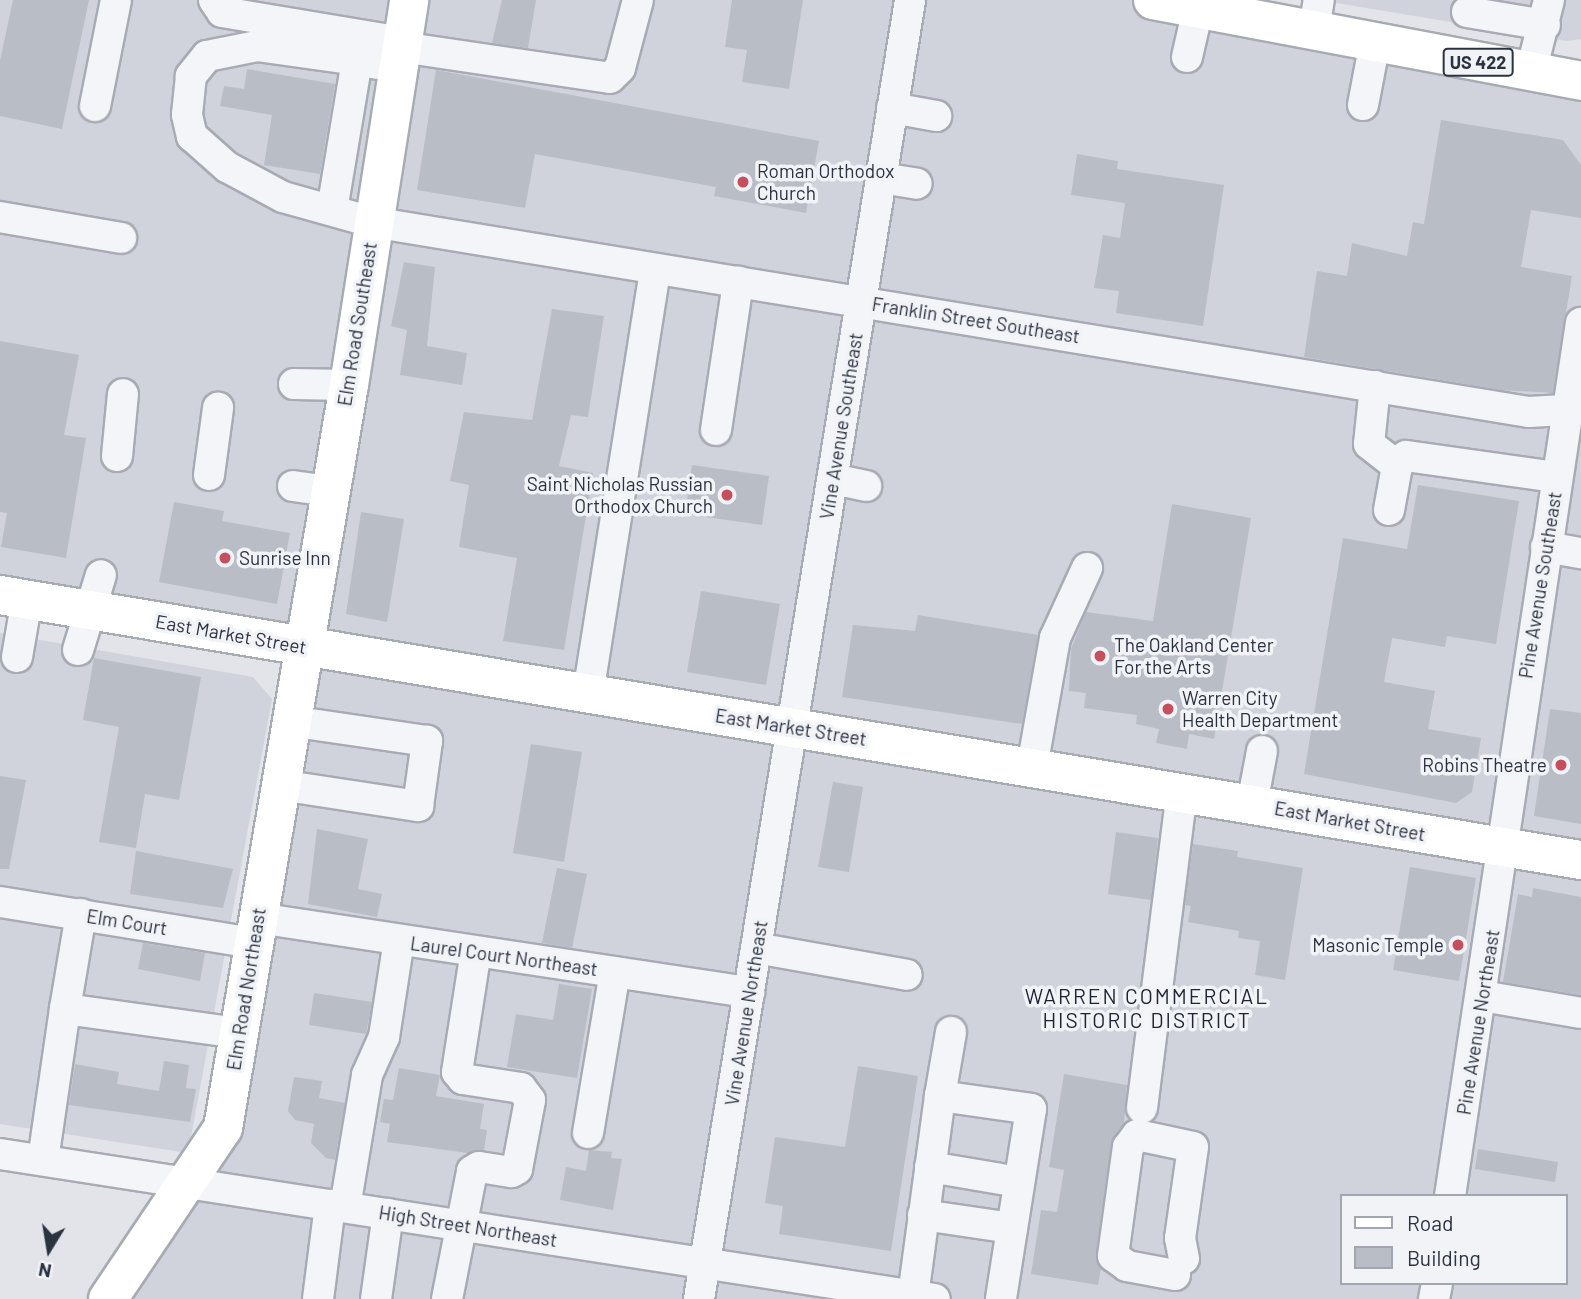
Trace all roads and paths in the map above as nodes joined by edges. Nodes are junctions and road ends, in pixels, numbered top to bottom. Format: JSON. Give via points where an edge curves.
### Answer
{"nodes":[{"id":1,"x":116,"y":0,"type":"edge"},
{"id":2,"x":214,"y":0,"type":"edge"},
{"id":3,"x":409,"y":0,"type":"edge"},
{"id":4,"x":638,"y":0,"type":"edge"},
{"id":5,"x":910,"y":0,"type":"edge"},
{"id":6,"x":1153,"y":0,"type":"edge"},
{"id":7,"x":1201,"y":6,"type":"edge"},
{"id":8,"x":1469,"y":6,"type":"edge"},
{"id":9,"x":1547,"y":12,"type":"edge"},
{"id":10,"x":316,"y":14,"type":"edge"},
{"id":11,"x":1317,"y":15,"type":"edge"},
{"id":12,"x":1375,"y":42,"type":"junction"},
{"id":13,"x":400,"y":52,"type":"junction"},
{"id":14,"x":1187,"y":57,"type":"dead end"},
{"id":15,"x":1454,"y":58,"type":"junction"},
{"id":16,"x":357,"y":60,"type":"junction"},
{"id":17,"x":1531,"y":72,"type":"junction"},
{"id":18,"x":1581,"y":81,"type":"edge"},
{"id":19,"x":1363,"y":105,"type":"dead end"},
{"id":20,"x":95,"y":106,"type":"dead end"},
{"id":21,"x":892,"y":108,"type":"junction"},
{"id":22,"x":936,"y":116,"type":"dead end"},
{"id":23,"x":881,"y":178,"type":"junction"},
{"id":24,"x":917,"y":184,"type":"dead end"},
{"id":25,"x":332,"y":211,"type":"junction"},
{"id":26,"x":0,"y":216,"type":"edge"},
{"id":27,"x":372,"y":222,"type":"junction"},
{"id":28,"x":121,"y":238,"type":"dead end"},
{"id":29,"x":655,"y":270,"type":"junction"},
{"id":30,"x":738,"y":282,"type":"junction"},
{"id":31,"x":862,"y":302,"type":"junction"},
{"id":32,"x":1581,"y":323,"type":"edge"},
{"id":33,"x":1577,"y":368,"type":"edge"},
{"id":34,"x":294,"y":384,"type":"dead end"},
{"id":35,"x":349,"y":385,"type":"junction"},
{"id":36,"x":1375,"y":386,"type":"junction"},
{"id":37,"x":123,"y":394,"type":"dead end"},
{"id":38,"x":218,"y":408,"type":"dead end"},
{"id":39,"x":1573,"y":409,"type":"edge"},
{"id":40,"x":716,"y":430,"type":"dead end"},
{"id":41,"x":117,"y":456,"type":"dead end"},
{"id":42,"x":1409,"y":462,"type":"junction"},
{"id":43,"x":209,"y":475,"type":"dead end"},
{"id":44,"x":1556,"y":477,"type":"junction"},
{"id":45,"x":833,"y":480,"type":"junction"},
{"id":46,"x":866,"y":486,"type":"dead end"},
{"id":47,"x":1389,"y":510,"type":"dead end"},
{"id":48,"x":1546,"y":547,"type":"junction"},
{"id":49,"x":1581,"y":552,"type":"edge"},
{"id":50,"x":1087,"y":568,"type":"dead end"},
{"id":51,"x":95,"y":591,"type":"junction"},
{"id":52,"x":13,"y":597,"type":"edge"},
{"id":53,"x":302,"y":647,"type":"junction"},
{"id":54,"x":78,"y":650,"type":"dead end"},
{"id":55,"x":17,"y":657,"type":"dead end"},
{"id":56,"x":588,"y":694,"type":"junction"},
{"id":57,"x":290,"y":721,"type":"junction"},
{"id":58,"x":792,"y":727,"type":"junction"},
{"id":59,"x":1262,"y":751,"type":"dead end"},
{"id":60,"x":1032,"y":766,"type":"junction"},
{"id":61,"x":280,"y":785,"type":"junction"},
{"id":62,"x":1182,"y":792,"type":"junction"},
{"id":63,"x":1252,"y":804,"type":"junction"},
{"id":64,"x":1506,"y":847,"type":"junction"},
{"id":65,"x":1581,"y":860,"type":"edge"},
{"id":66,"x":0,"y":902,"type":"edge"},
{"id":67,"x":81,"y":914,"type":"junction"},
{"id":68,"x":256,"y":931,"type":"junction"},
{"id":69,"x":399,"y":940,"type":"junction"},
{"id":70,"x":757,"y":948,"type":"junction"},
{"id":71,"x":477,"y":951,"type":"junction"},
{"id":72,"x":615,"y":972,"type":"junction"},
{"id":73,"x":907,"y":975,"type":"dead end"},
{"id":74,"x":749,"y":992,"type":"junction"},
{"id":75,"x":1482,"y":996,"type":"junction"},
{"id":76,"x":65,"y":1009,"type":"junction"},
{"id":77,"x":1581,"y":1013,"type":"edge"},
{"id":78,"x":951,"y":1032,"type":"dead end"},
{"id":79,"x":239,"y":1034,"type":"junction"},
{"id":80,"x":940,"y":1096,"type":"junction"},
{"id":81,"x":1142,"y":1108,"type":"dead end"},
{"id":82,"x":589,"y":1133,"type":"dead end"},
{"id":83,"x":0,"y":1154,"type":"edge"},
{"id":84,"x":43,"y":1160,"type":"junction"},
{"id":85,"x":930,"y":1167,"type":"junction"},
{"id":86,"x":1019,"y":1182,"type":"junction"},
{"id":87,"x":186,"y":1183,"type":"junction"},
{"id":88,"x":1450,"y":1194,"type":"edge"},
{"id":89,"x":338,"y":1206,"type":"junction"},
{"id":90,"x":388,"y":1214,"type":"junction"},
{"id":91,"x":923,"y":1215,"type":"junction"},
{"id":92,"x":460,"y":1225,"type":"junction"},
{"id":93,"x":1012,"y":1228,"type":"junction"},
{"id":94,"x":705,"y":1263,"type":"junction"},
{"id":95,"x":823,"y":1290,"type":"edge"},
{"id":96,"x":924,"y":1297,"type":"edge"},
{"id":97,"x":108,"y":1299,"type":"edge"},
{"id":98,"x":318,"y":1299,"type":"edge"},
{"id":99,"x":376,"y":1299,"type":"edge"},
{"id":100,"x":447,"y":1299,"type":"edge"},
{"id":101,"x":699,"y":1299,"type":"edge"},
{"id":102,"x":1001,"y":1299,"type":"edge"}],
"edges":[{"from":1,"to":20,"type":"street"},
{"from":2,"to":10,"type":"street","via":[[222,12]]},
{"from":3,"to":13,"type":"main road","name":"Elm Road Southeast"},
{"from":4,"to":13,"type":"street","via":[[620,68],[610,78]]},
{"from":5,"to":21,"type":"street","name":"Vine Avenue Southeast"},
{"from":6,"to":7,"type":"main road","number":"US 422"},
{"from":7,"to":11,"type":"main road","number":"US 422"},
{"from":7,"to":14,"type":"street"},
{"from":8,"to":9,"type":"street"},
{"from":8,"to":15,"type":"street"},
{"from":9,"to":17,"type":"street"},
{"from":10,"to":13,"type":"street"},
{"from":11,"to":12,"type":"main road","number":"US 422"},
{"from":12,"to":15,"type":"main road","number":"US 422"},
{"from":12,"to":19,"type":"street"},
{"from":13,"to":16,"type":"street","name":"Franklin Street Southeast"},
{"from":13,"to":27,"type":"main road","name":"Elm Road Southeast"},
{"from":15,"to":17,"type":"main road","number":"US 422"},
{"from":16,"to":25,"type":"street"},
{"from":16,"to":25,"type":"street","name":"Franklin Street Southeast","via":[[257,46],[207,56],[191,76],[187,115],[192,136],[203,149],[283,197]]},
{"from":17,"to":18,"type":"main road","number":"US 422"},
{"from":21,"to":22,"type":"street"},
{"from":21,"to":23,"type":"street","name":"Vine Avenue Southeast"},
{"from":23,"to":24,"type":"street"},
{"from":23,"to":31,"type":"street","name":"Vine Avenue Southeast"},
{"from":25,"to":27,"type":"street","name":"Franklin Street Southeast"},
{"from":26,"to":28,"type":"street"},
{"from":27,"to":29,"type":"street","name":"Franklin Street Southeast"},
{"from":27,"to":35,"type":"main road","name":"Elm Road Southeast"},
{"from":29,"to":30,"type":"street","name":"Franklin Street Southeast"},
{"from":29,"to":56,"type":"street"},
{"from":30,"to":31,"type":"street","name":"Franklin Street Southeast"},
{"from":30,"to":40,"type":"street"},
{"from":31,"to":36,"type":"street","name":"Franklin Street Southeast","via":[[1069,322]]},
{"from":31,"to":45,"type":"street","name":"Vine Avenue Southeast"},
{"from":32,"to":33,"type":"street","name":"Pine Avenue Southeast"},
{"from":33,"to":39,"type":"street","name":"Pine Avenue Southeast"},
{"from":34,"to":35,"type":"street"},
{"from":35,"to":53,"type":"main road","name":"Elm Road Southeast","via":[[310,488]]},
{"from":36,"to":39,"type":"street","name":"Franklin Street Southeast","via":[[1529,412]]},
{"from":36,"to":42,"type":"street","via":[[1369,444]]},
{"from":37,"to":41,"type":"street"},
{"from":38,"to":43,"type":"street"},
{"from":39,"to":44,"type":"street","name":"Pine Avenue Southeast"},
{"from":42,"to":44,"type":"street"},
{"from":42,"to":47,"type":"street"},
{"from":44,"to":48,"type":"street","name":"Pine Avenue Southeast"},
{"from":45,"to":46,"type":"street"},
{"from":45,"to":58,"type":"street","name":"Vine Avenue Southeast"},
{"from":48,"to":49,"type":"street"},
{"from":48,"to":64,"type":"street","name":"Pine Avenue Southeast","via":[[1519,722]]},
{"from":50,"to":60,"type":"street","via":[[1055,638]]},
{"from":51,"to":52,"type":"main road","name":"East Market Street"},
{"from":51,"to":53,"type":"main road","name":"East Market Street"},
{"from":51,"to":54,"type":"street"},
{"from":52,"to":55,"type":"street"},
{"from":53,"to":56,"type":"main road","name":"East Market Street"},
{"from":53,"to":57,"type":"main road","name":"Elm Road Northeast"},
{"from":56,"to":58,"type":"main road","name":"East Market Street"},
{"from":57,"to":61,"type":"main road","name":"Elm Road Northeast"},
{"from":57,"to":61,"type":"street","via":[[428,741],[418,806]]},
{"from":58,"to":60,"type":"main road","name":"East Market Street"},
{"from":58,"to":70,"type":"street","name":"Vine Avenue Northeast"},
{"from":59,"to":63,"type":"street"},
{"from":60,"to":62,"type":"main road","name":"East Market Street"},
{"from":61,"to":68,"type":"main road","name":"Elm Road Northeast"},
{"from":62,"to":63,"type":"main road","name":"East Market Street"},
{"from":62,"to":81,"type":"street"},
{"from":63,"to":64,"type":"main road","name":"East Market Street"},
{"from":64,"to":65,"type":"main road","name":"East Market Street"},
{"from":64,"to":75,"type":"street","name":"Pine Avenue Northeast"},
{"from":66,"to":67,"type":"street","name":"Elm Court"},
{"from":67,"to":68,"type":"street","name":"Elm Court"},
{"from":67,"to":76,"type":"street"},
{"from":68,"to":69,"type":"street","name":"Laurel Court Northeast"},
{"from":68,"to":79,"type":"main road","name":"Elm Road Northeast"},
{"from":69,"to":71,"type":"street","name":"Laurel Court Northeast"},
{"from":69,"to":89,"type":"street","via":[[384,1037],[367,1075]]},
{"from":70,"to":73,"type":"street"},
{"from":70,"to":74,"type":"street","name":"Vine Avenue Northeast"},
{"from":71,"to":72,"type":"street","name":"Laurel Court Northeast"},
{"from":71,"to":92,"type":"street","via":[[457,1072],[463,1079],[521,1088],[530,1100],[517,1168],[512,1172],[479,1167],[472,1171]]},
{"from":72,"to":74,"type":"street","name":"Laurel Court Northeast"},
{"from":72,"to":82,"type":"street"},
{"from":74,"to":94,"type":"street","name":"Vine Avenue Northeast"},
{"from":75,"to":77,"type":"street"},
{"from":75,"to":88,"type":"street","name":"Pine Avenue Northeast"},
{"from":76,"to":79,"type":"street"},
{"from":76,"to":84,"type":"street"},
{"from":78,"to":80,"type":"street"},
{"from":79,"to":87,"type":"main road","name":"Elm Road Northeast","via":[[223,1128]]},
{"from":80,"to":85,"type":"street"},
{"from":80,"to":86,"type":"street","via":[[1031,1109]]},
{"from":83,"to":84,"type":"street","name":"High Street Northeast"},
{"from":84,"to":87,"type":"street","name":"High Street Northeast"},
{"from":85,"to":86,"type":"street"},
{"from":85,"to":91,"type":"street"},
{"from":86,"to":93,"type":"street"},
{"from":87,"to":89,"type":"street","name":"High Street Northeast"},
{"from":87,"to":97,"type":"main road","name":"Elm Road Northeast"},
{"from":89,"to":90,"type":"street","name":"High Street Northeast"},
{"from":89,"to":98,"type":"street"},
{"from":90,"to":92,"type":"street","name":"High Street Northeast"},
{"from":90,"to":99,"type":"street"},
{"from":91,"to":93,"type":"street"},
{"from":91,"to":96,"type":"street"},
{"from":92,"to":94,"type":"street","name":"High Street Northeast"},
{"from":92,"to":100,"type":"street"},
{"from":93,"to":102,"type":"street"},
{"from":94,"to":95,"type":"street","name":"High Street Northeast"},
{"from":94,"to":101,"type":"street","name":"Vine Avenue Northeast"},
{"from":95,"to":96,"type":"street","name":"High Street Northeast"}]}
